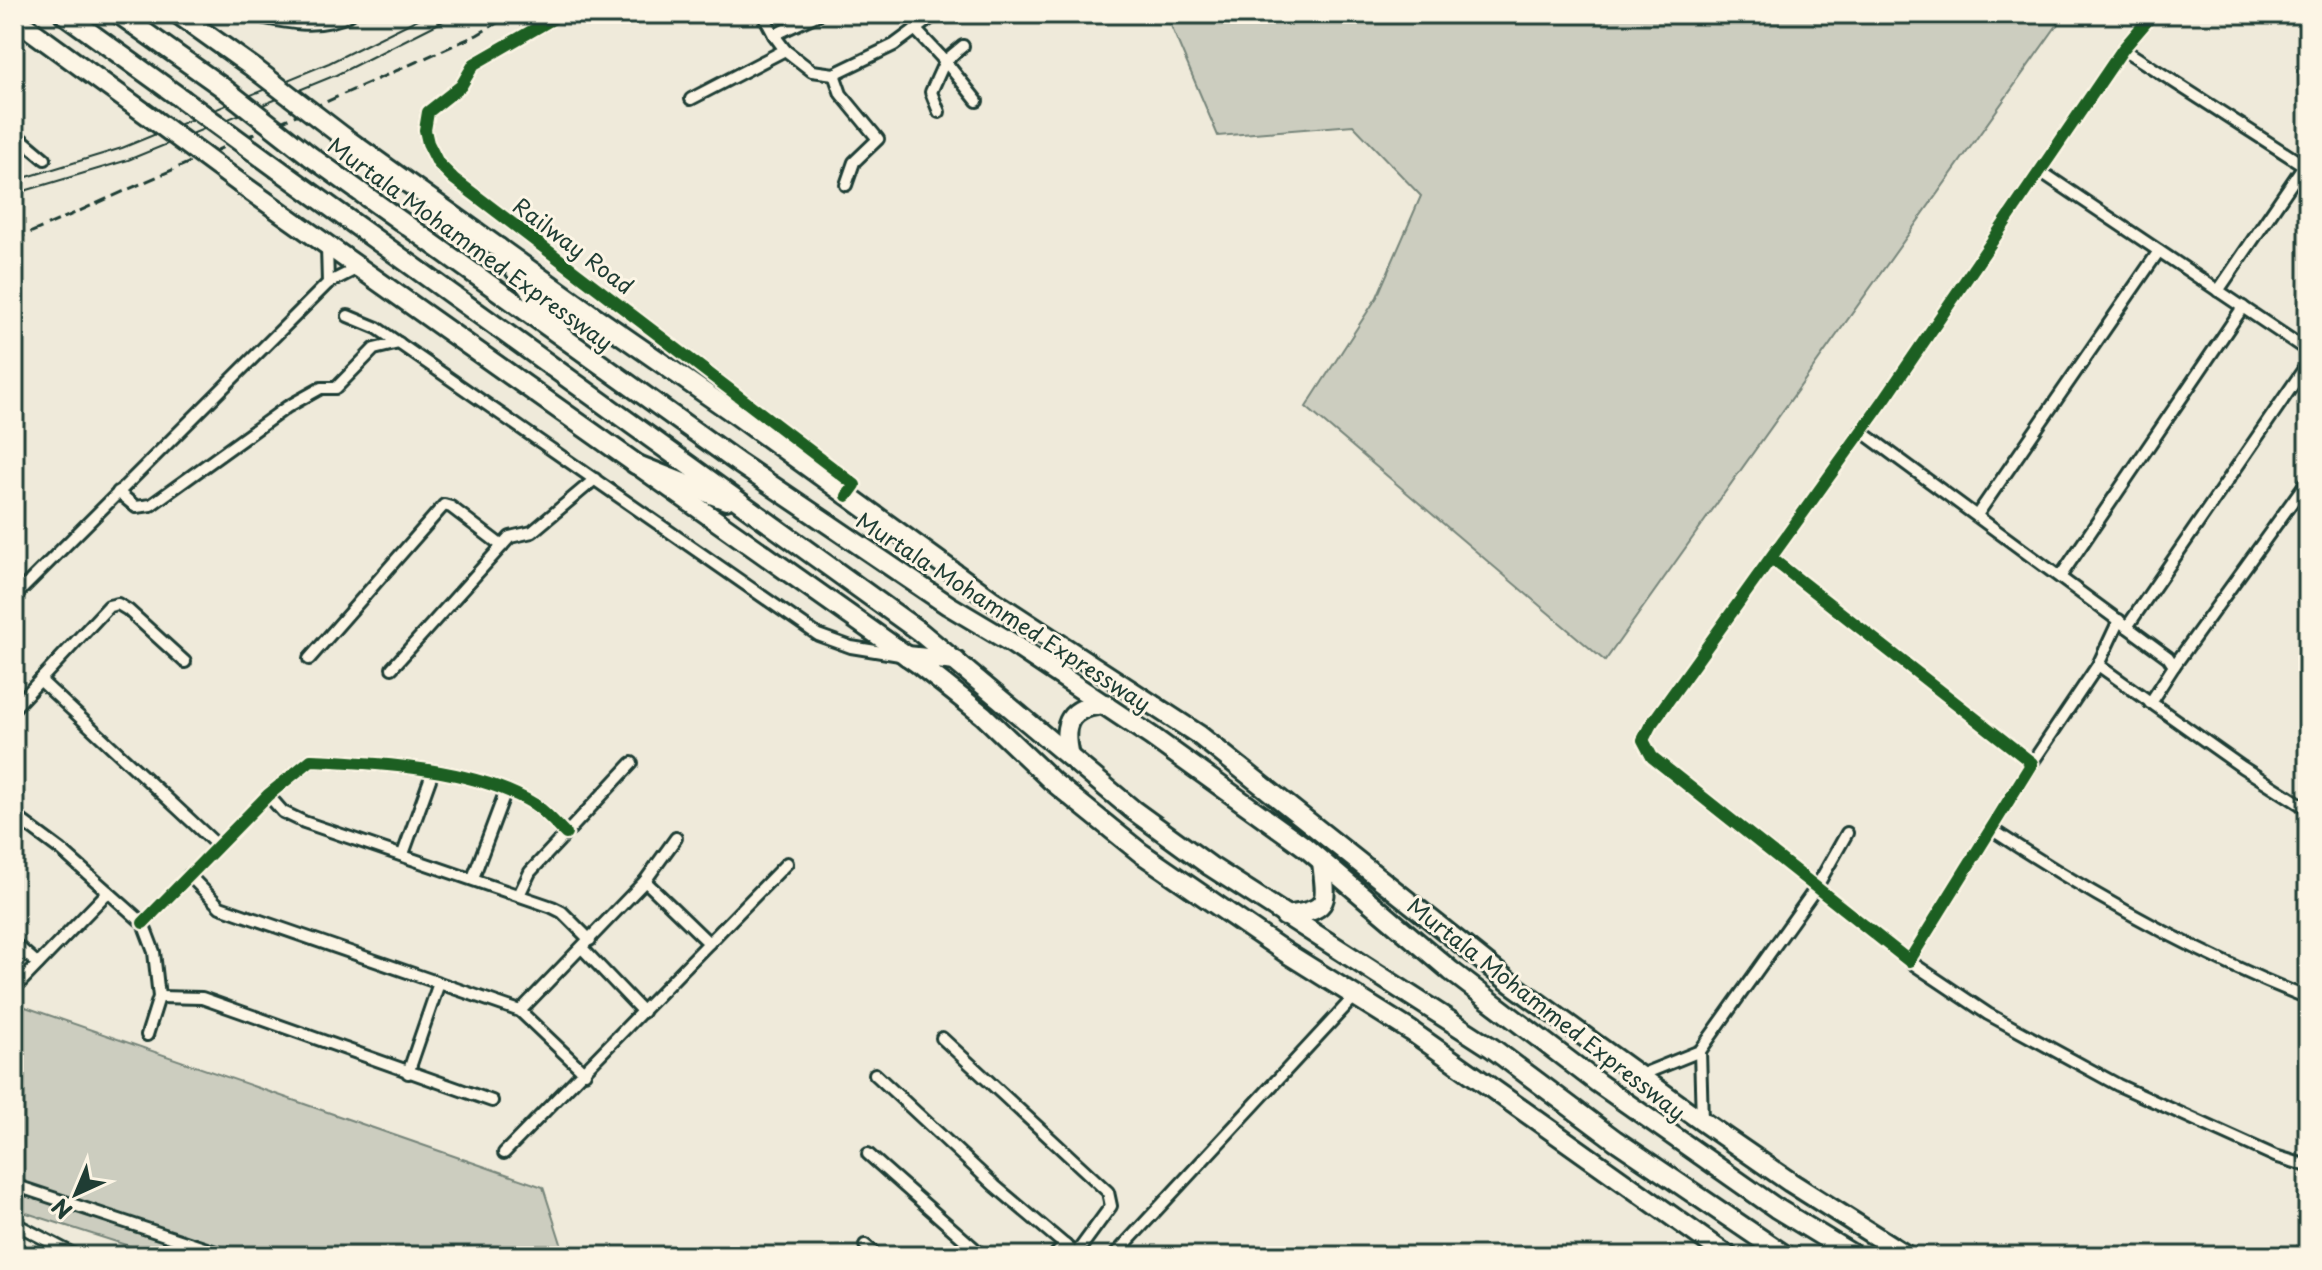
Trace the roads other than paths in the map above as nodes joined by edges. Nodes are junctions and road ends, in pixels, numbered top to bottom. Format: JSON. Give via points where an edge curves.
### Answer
{"nodes":[{"id":1,"x":64,"y":14,"type":"edge"},
{"id":2,"x":119,"y":14,"type":"edge"},
{"id":3,"x":178,"y":14,"type":"edge"},
{"id":4,"x":248,"y":14,"type":"edge"},
{"id":5,"x":351,"y":14,"type":"edge"},
{"id":6,"x":561,"y":14,"type":"edge"},
{"id":7,"x":763,"y":14,"type":"edge"},
{"id":8,"x":819,"y":14,"type":"edge"},
{"id":9,"x":936,"y":14,"type":"edge"},
{"id":10,"x":2153,"y":14,"type":"edge"},
{"id":11,"x":14,"y":18,"type":"edge"},
{"id":12,"x":915,"y":29,"type":"junction"},
{"id":13,"x":774,"y":35,"type":"junction"},
{"id":14,"x":963,"y":46,"type":"dead end"},
{"id":15,"x":2123,"y":49,"type":"junction"},
{"id":16,"x":785,"y":50,"type":"junction"},
{"id":17,"x":945,"y":61,"type":"junction"},
{"id":18,"x":834,"y":74,"type":"junction"},
{"id":19,"x":691,"y":99,"type":"dead end"},
{"id":20,"x":977,"y":101,"type":"dead end"},
{"id":21,"x":939,"y":112,"type":"dead end"},
{"id":22,"x":14,"y":133,"type":"edge"},
{"id":23,"x":45,"y":159,"type":"dead end"},
{"id":24,"x":2306,"y":167,"type":"edge"},
{"id":25,"x":2040,"y":171,"type":"junction"},
{"id":26,"x":846,"y":185,"type":"dead end"},
{"id":27,"x":327,"y":246,"type":"junction"},
{"id":28,"x":499,"y":248,"type":"junction"},
{"id":29,"x":2159,"y":251,"type":"junction"},
{"id":30,"x":358,"y":268,"type":"junction"},
{"id":31,"x":328,"y":283,"type":"junction"},
{"id":32,"x":2218,"y":291,"type":"junction"},
{"id":33,"x":2243,"y":307,"type":"junction"},
{"id":34,"x":348,"y":316,"type":"dead end"},
{"id":35,"x":399,"y":343,"type":"junction"},
{"id":36,"x":569,"y":343,"type":"junction"},
{"id":37,"x":2308,"y":351,"type":"edge"},
{"id":38,"x":2308,"y":363,"type":"edge"},
{"id":39,"x":1861,"y":431,"type":"junction"},
{"id":40,"x":635,"y":464,"type":"junction"},
{"id":41,"x":595,"y":479,"type":"junction"},
{"id":42,"x":2308,"y":480,"type":"edge"},
{"id":43,"x":118,"y":492,"type":"junction"},
{"id":44,"x":847,"y":496,"type":"junction"},
{"id":45,"x":752,"y":511,"type":"junction"},
{"id":46,"x":1977,"y":515,"type":"junction"},
{"id":47,"x":502,"y":546,"type":"junction"},
{"id":48,"x":1771,"y":558,"type":"junction"},
{"id":49,"x":2060,"y":577,"type":"junction"},
{"id":50,"x":14,"y":597,"type":"edge"},
{"id":51,"x":2123,"y":624,"type":"junction"},
{"id":52,"x":907,"y":656,"type":"junction"},
{"id":53,"x":309,"y":659,"type":"dead end"},
{"id":54,"x":956,"y":661,"type":"junction"},
{"id":55,"x":185,"y":662,"type":"dead end"},
{"id":56,"x":2098,"y":665,"type":"junction"},
{"id":57,"x":2174,"y":666,"type":"junction"},
{"id":58,"x":392,"y":668,"type":"dead end"},
{"id":59,"x":40,"y":680,"type":"junction"},
{"id":60,"x":2150,"y":703,"type":"junction"},
{"id":61,"x":1105,"y":704,"type":"junction"},
{"id":62,"x":14,"y":708,"type":"edge"},
{"id":63,"x":1069,"y":756,"type":"junction"},
{"id":64,"x":632,"y":763,"type":"dead end"},
{"id":65,"x":2032,"y":763,"type":"junction"},
{"id":66,"x":433,"y":771,"type":"junction"},
{"id":67,"x":506,"y":790,"type":"junction"},
{"id":68,"x":268,"y":795,"type":"junction"},
{"id":69,"x":2308,"y":809,"type":"edge"},
{"id":70,"x":14,"y":815,"type":"edge"},
{"id":71,"x":1991,"y":829,"type":"junction"},
{"id":72,"x":1847,"y":833,"type":"dead end"},
{"id":73,"x":566,"y":834,"type":"junction"},
{"id":74,"x":676,"y":838,"type":"dead end"},
{"id":75,"x":217,"y":845,"type":"junction"},
{"id":76,"x":403,"y":854,"type":"junction"},
{"id":77,"x":1322,"y":862,"type":"junction"},
{"id":78,"x":787,"y":863,"type":"dead end"},
{"id":79,"x":189,"y":875,"type":"junction"},
{"id":80,"x":473,"y":878,"type":"junction"},
{"id":81,"x":645,"y":881,"type":"junction"},
{"id":82,"x":1816,"y":888,"type":"junction"},
{"id":83,"x":108,"y":892,"type":"junction"},
{"id":84,"x":519,"y":895,"type":"junction"},
{"id":85,"x":1285,"y":916,"type":"junction"},
{"id":86,"x":143,"y":923,"type":"junction"},
{"id":87,"x":14,"y":943,"type":"edge"},
{"id":88,"x":709,"y":943,"type":"junction"},
{"id":89,"x":586,"y":944,"type":"junction"},
{"id":90,"x":1909,"y":961,"type":"junction"},
{"id":91,"x":38,"y":964,"type":"junction"},
{"id":92,"x":439,"y":983,"type":"junction"},
{"id":93,"x":14,"y":989,"type":"edge"},
{"id":94,"x":1355,"y":996,"type":"junction"},
{"id":95,"x":159,"y":997,"type":"junction"},
{"id":96,"x":2308,"y":998,"type":"edge"},
{"id":97,"x":520,"y":1011,"type":"junction"},
{"id":98,"x":643,"y":1012,"type":"junction"},
{"id":99,"x":147,"y":1035,"type":"dead end"},
{"id":100,"x":942,"y":1038,"type":"dead end"},
{"id":101,"x":1700,"y":1051,"type":"junction"},
{"id":102,"x":408,"y":1073,"type":"junction"},
{"id":103,"x":585,"y":1073,"type":"junction"},
{"id":104,"x":875,"y":1074,"type":"dead end"},
{"id":105,"x":1638,"y":1076,"type":"junction"},
{"id":106,"x":492,"y":1101,"type":"dead end"},
{"id":107,"x":1703,"y":1122,"type":"junction"},
{"id":108,"x":504,"y":1153,"type":"dead end"},
{"id":109,"x":868,"y":1154,"type":"dead end"},
{"id":110,"x":2308,"y":1166,"type":"edge"},
{"id":111,"x":14,"y":1185,"type":"edge"},
{"id":112,"x":14,"y":1223,"type":"edge"},
{"id":113,"x":865,"y":1245,"type":"dead end"},
{"id":114,"x":1065,"y":1245,"type":"junction"},
{"id":115,"x":1077,"y":1255,"type":"edge"},
{"id":116,"x":77,"y":1256,"type":"edge"},
{"id":117,"x":228,"y":1256,"type":"edge"},
{"id":118,"x":878,"y":1256,"type":"edge"},
{"id":119,"x":983,"y":1256,"type":"edge"},
{"id":120,"x":1054,"y":1256,"type":"edge"},
{"id":121,"x":1114,"y":1256,"type":"edge"},
{"id":122,"x":1728,"y":1256,"type":"edge"},
{"id":123,"x":1786,"y":1256,"type":"edge"},
{"id":124,"x":1855,"y":1256,"type":"edge"},
{"id":125,"x":1907,"y":1256,"type":"edge"}],
"edges":[{"from":1,"to":45,"type":"highway","bridge":true},
{"from":2,"to":36,"type":"highway","name":"Murtala Mohammed Expressway","bridge":true},
{"from":3,"to":28,"type":"highway","name":"Murtala Mohammed Expressway","bridge":true},
{"from":4,"to":5,"type":"street","via":[[311,24]]},
{"from":6,"to":44,"type":"street","name":"Railway Road","via":[[474,64],[461,86],[428,112],[425,130],[438,163],[855,485]]},
{"from":7,"to":13,"type":"street"},
{"from":8,"to":13,"type":"street"},
{"from":9,"to":12,"type":"street"},
{"from":10,"to":15,"type":"street"},
{"from":11,"to":27,"type":"highway","bridge":true},
{"from":12,"to":17,"type":"street"},
{"from":12,"to":18,"type":"street"},
{"from":13,"to":16,"type":"street"},
{"from":14,"to":17,"type":"street"},
{"from":15,"to":24,"type":"street"},
{"from":15,"to":25,"type":"street"},
{"from":16,"to":18,"type":"street","via":[[812,71]]},
{"from":16,"to":19,"type":"street"},
{"from":17,"to":20,"type":"street"},
{"from":17,"to":21,"type":"street","via":[[931,92]]},
{"from":18,"to":26,"type":"street","via":[[841,94],[878,139],[854,162]]},
{"from":22,"to":23,"type":"street"},
{"from":24,"to":32,"type":"street"},
{"from":25,"to":29,"type":"street"},
{"from":25,"to":39,"type":"street"},
{"from":27,"to":30,"type":"highway"},
{"from":27,"to":31,"type":"street"},
{"from":28,"to":36,"type":"highway"},
{"from":28,"to":44,"type":"highway","name":"Murtala Mohammed Expressway"},
{"from":29,"to":32,"type":"street"},
{"from":29,"to":46,"type":"street"},
{"from":30,"to":31,"type":"street"},
{"from":30,"to":40,"type":"highway"},
{"from":31,"to":43,"type":"street"},
{"from":32,"to":33,"type":"street"},
{"from":33,"to":37,"type":"street"},
{"from":33,"to":49,"type":"street"},
{"from":34,"to":35,"type":"street"},
{"from":35,"to":41,"type":"street"},
{"from":35,"to":43,"type":"street","via":[[374,349],[336,388],[321,388],[287,407],[151,505],[136,507]]},
{"from":36,"to":61,"type":"highway","name":"Murtala Mohammed Expressway","via":[[948,605]]},
{"from":38,"to":51,"type":"street"},
{"from":39,"to":46,"type":"street"},
{"from":39,"to":48,"type":"street"},
{"from":40,"to":45,"type":"highway"},
{"from":40,"to":52,"type":"highway"},
{"from":41,"to":47,"type":"street","via":[[532,532],[510,537]]},
{"from":41,"to":52,"type":"street","via":[[818,635],[851,647]]},
{"from":42,"to":57,"type":"street"},
{"from":43,"to":50,"type":"street"},
{"from":44,"to":105,"type":"highway","name":"Murtala Mohammed Expressway","via":[[992,600],[1199,735],[1445,933]]},
{"from":45,"to":54,"type":"highway"},
{"from":46,"to":49,"type":"street"},
{"from":47,"to":53,"type":"street","via":[[444,505]]},
{"from":47,"to":58,"type":"street"},
{"from":48,"to":65,"type":"street"},
{"from":48,"to":82,"type":"street","via":[[1643,740],[1652,757]]},
{"from":49,"to":51,"type":"street"},
{"from":51,"to":56,"type":"street"},
{"from":51,"to":57,"type":"street"},
{"from":52,"to":54,"type":"highway"},
{"from":52,"to":94,"type":"highway","via":[[1141,853]]},
{"from":54,"to":63,"type":"highway"},
{"from":55,"to":59,"type":"street","via":[[118,604],[109,606]]},
{"from":56,"to":60,"type":"street"},
{"from":56,"to":65,"type":"street"},
{"from":57,"to":60,"type":"street"},
{"from":59,"to":62,"type":"street"},
{"from":59,"to":75,"type":"street"},
{"from":60,"to":69,"type":"street"},
{"from":61,"to":63,"type":"highway","via":[[1074,713],[1064,734]]},
{"from":61,"to":77,"type":"highway","name":"Murtala Mohammed Expressway"},
{"from":63,"to":85,"type":"highway","via":[[1133,810]]},
{"from":64,"to":73,"type":"street"},
{"from":65,"to":71,"type":"street"},
{"from":66,"to":67,"type":"street"},
{"from":66,"to":68,"type":"street","via":[[311,760]]},
{"from":66,"to":76,"type":"street"},
{"from":67,"to":73,"type":"street","via":[[536,805]]},
{"from":67,"to":80,"type":"street"},
{"from":68,"to":75,"type":"street"},
{"from":68,"to":76,"type":"street","via":[[283,812],[304,822]]},
{"from":70,"to":83,"type":"street"},
{"from":71,"to":90,"type":"street"},
{"from":71,"to":96,"type":"street","via":[[2141,921]]},
{"from":72,"to":82,"type":"street"},
{"from":73,"to":84,"type":"street","via":[[530,872]]},
{"from":74,"to":81,"type":"street"},
{"from":75,"to":79,"type":"street"},
{"from":76,"to":80,"type":"street"},
{"from":77,"to":85,"type":"highway","via":[[1322,903],[1314,912]]},
{"from":77,"to":124,"type":"highway","name":"Murtala Mohammed Expressway","via":[[1451,971],[1598,1083],[1776,1208]]},
{"from":78,"to":88,"type":"street"},
{"from":79,"to":86,"type":"street"},
{"from":79,"to":92,"type":"street","via":[[220,907]]},
{"from":80,"to":84,"type":"street"},
{"from":81,"to":88,"type":"street"},
{"from":81,"to":89,"type":"street"},
{"from":82,"to":90,"type":"street"},
{"from":82,"to":101,"type":"street"},
{"from":83,"to":86,"type":"street"},
{"from":83,"to":91,"type":"street"},
{"from":84,"to":89,"type":"street","via":[[562,912]]},
{"from":85,"to":123,"type":"highway","via":[[1492,1048],[1615,1140]]},
{"from":86,"to":95,"type":"street","via":[[154,952]]},
{"from":87,"to":91,"type":"street"},
{"from":88,"to":98,"type":"street"},
{"from":89,"to":97,"type":"street"},
{"from":89,"to":98,"type":"street"},
{"from":90,"to":110,"type":"street","via":[[1988,1014],[2118,1085]]},
{"from":91,"to":93,"type":"street"},
{"from":92,"to":97,"type":"street"},
{"from":92,"to":102,"type":"street"},
{"from":94,"to":121,"type":"street"},
{"from":94,"to":122,"type":"highway"},
{"from":95,"to":99,"type":"street"},
{"from":95,"to":102,"type":"street","via":[[202,998]]},
{"from":97,"to":103,"type":"street"},
{"from":98,"to":103,"type":"street"},
{"from":100,"to":115,"type":"street","via":[[1108,1192],[1111,1206]]},
{"from":101,"to":105,"type":"street"},
{"from":101,"to":107,"type":"street"},
{"from":102,"to":106,"type":"street"},
{"from":103,"to":108,"type":"street"},
{"from":104,"to":114,"type":"street"},
{"from":105,"to":107,"type":"highway","name":"Murtala Mohammed Expressway"},
{"from":107,"to":125,"type":"highway","name":"Murtala Mohammed Expressway"},
{"from":109,"to":119,"type":"street"},
{"from":111,"to":117,"type":"street"},
{"from":112,"to":116,"type":"street"},
{"from":113,"to":118,"type":"street"},
{"from":114,"to":115,"type":"street"},
{"from":114,"to":120,"type":"street"}]}
